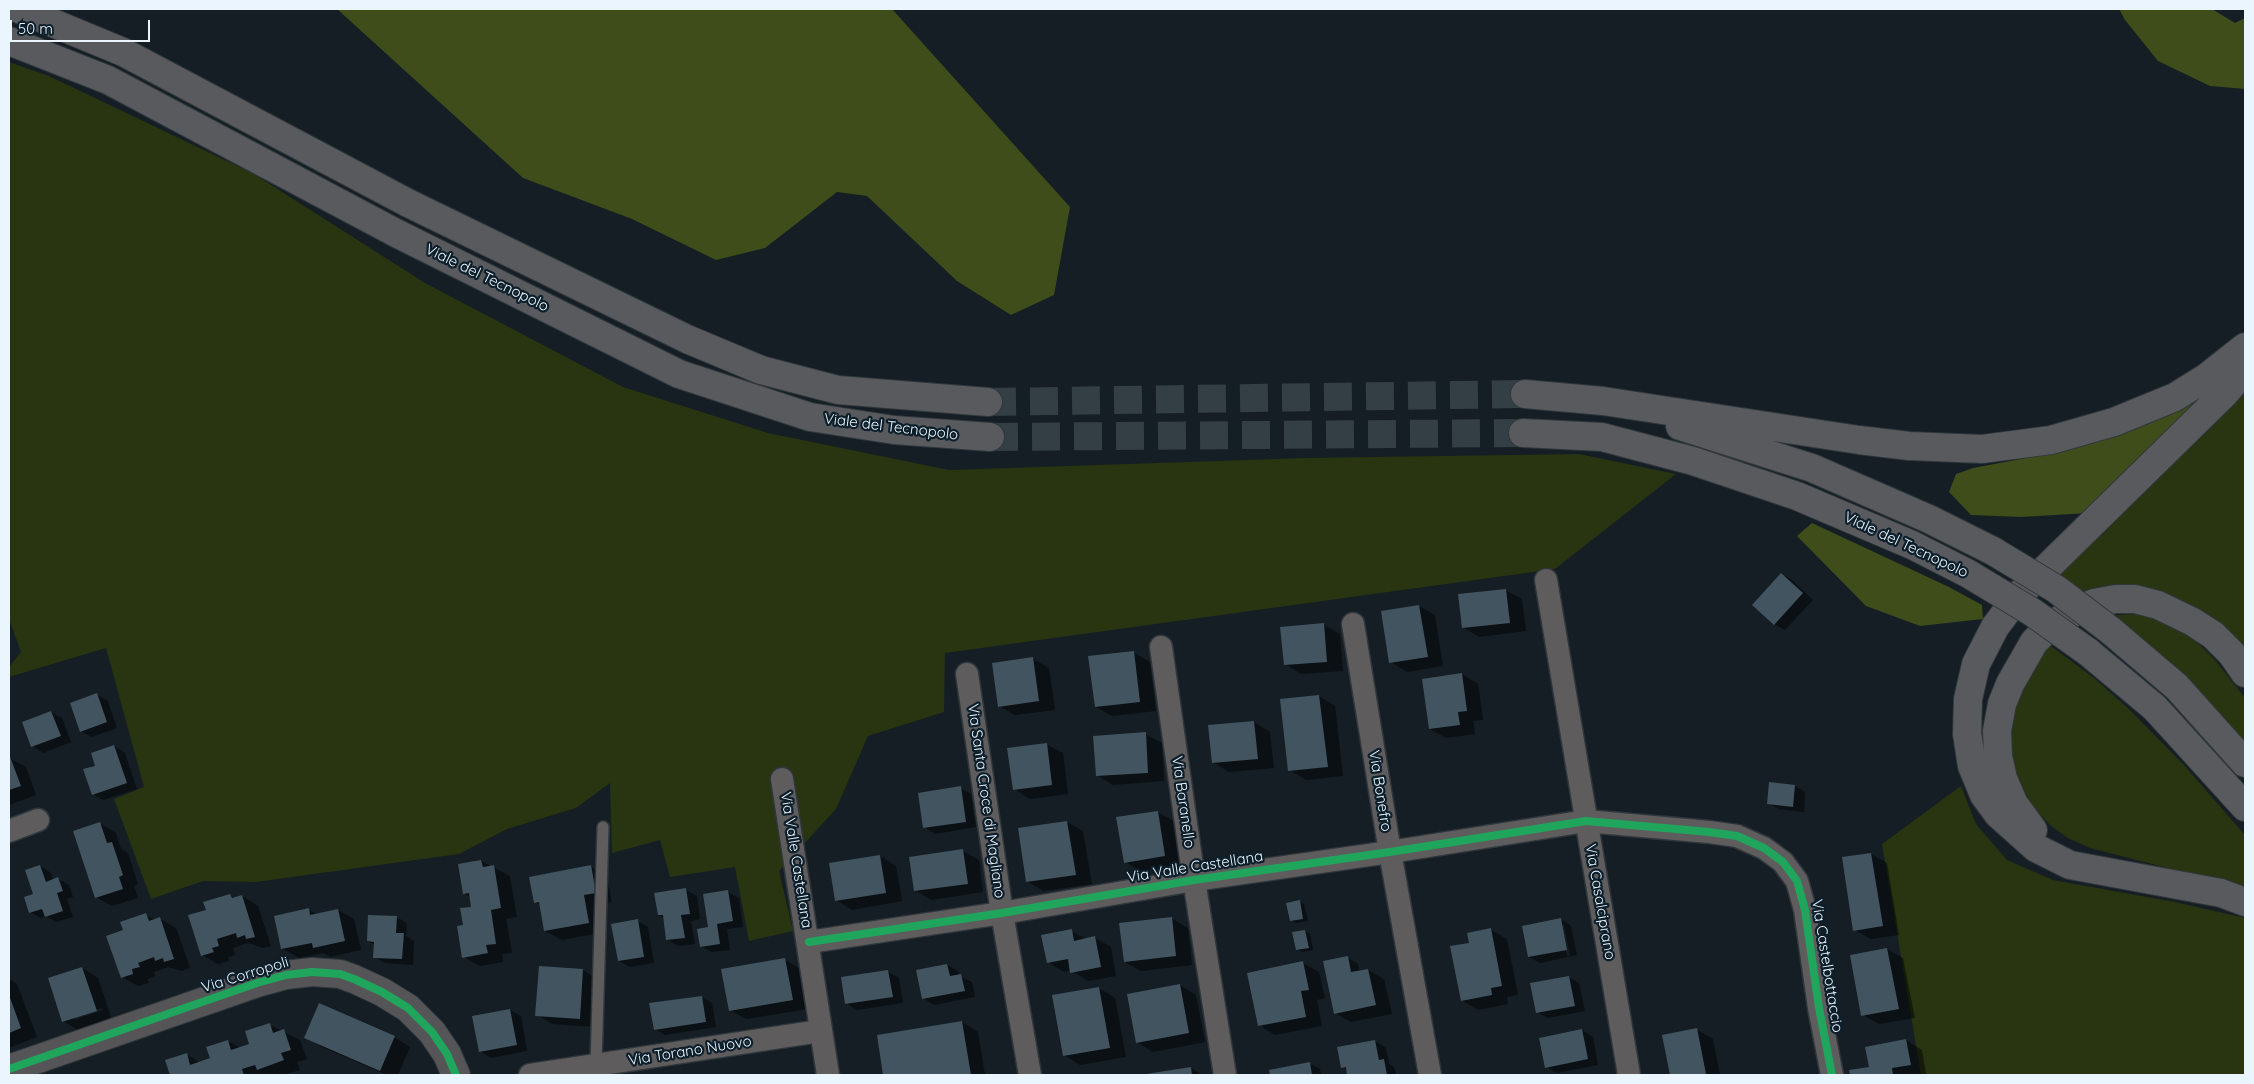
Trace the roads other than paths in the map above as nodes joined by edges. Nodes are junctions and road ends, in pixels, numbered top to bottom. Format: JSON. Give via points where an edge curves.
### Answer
{"nodes":[{"id":1,"x":19,"y":9,"type":"edge"},
{"id":2,"x":9,"y":40,"type":"edge"},
{"id":3,"x":2245,"y":347,"type":"edge"},
{"id":4,"x":2245,"y":370,"type":"edge"},
{"id":5,"x":1525,"y":394,"type":"tunnel mouth"},
{"id":6,"x":1603,"y":401,"type":"junction"},
{"id":7,"x":988,"y":402,"type":"tunnel mouth"},
{"id":8,"x":1523,"y":433,"type":"tunnel mouth"},
{"id":9,"x":990,"y":438,"type":"tunnel mouth"},
{"id":10,"x":1546,"y":580,"type":"dead end"},
{"id":11,"x":1353,"y":624,"type":"dead end"},
{"id":12,"x":1161,"y":647,"type":"dead end"},
{"id":13,"x":2245,"y":673,"type":"edge"},
{"id":14,"x":967,"y":674,"type":"dead end"},
{"id":15,"x":2245,"y":763,"type":"edge"},
{"id":16,"x":782,"y":779,"type":"dead end"},
{"id":17,"x":2245,"y":807,"type":"edge"},
{"id":18,"x":38,"y":820,"type":"dead end"},
{"id":19,"x":1586,"y":821,"type":"junction"},
{"id":20,"x":603,"y":827,"type":"dead end"},
{"id":21,"x":9,"y":831,"type":"edge"},
{"id":22,"x":1390,"y":852,"type":"junction"},
{"id":23,"x":2070,"y":865,"type":"junction"},
{"id":24,"x":1194,"y":880,"type":"junction"},
{"id":25,"x":2245,"y":902,"type":"edge"},
{"id":26,"x":1002,"y":913,"type":"junction"},
{"id":27,"x":809,"y":942,"type":"junction"},
{"id":28,"x":820,"y":1031,"type":"junction"},
{"id":29,"x":596,"y":1065,"type":"junction"},
{"id":30,"x":9,"y":1069,"type":"edge"},
{"id":31,"x":456,"y":1075,"type":"edge"},
{"id":32,"x":530,"y":1075,"type":"edge"},
{"id":33,"x":828,"y":1075,"type":"edge"},
{"id":34,"x":1030,"y":1075,"type":"edge"},
{"id":35,"x":1225,"y":1075,"type":"edge"},
{"id":36,"x":1430,"y":1075,"type":"edge"},
{"id":37,"x":1629,"y":1075,"type":"edge"},
{"id":38,"x":1832,"y":1075,"type":"edge"}],
"edges":[{"from":1,"to":7,"type":"highway","name":"Viale del Tecnopolo","via":[[123,52],[408,203],[687,339],[761,370],[838,390]]},
{"from":2,"to":9,"type":"highway","name":"Viale del Tecnopolo","via":[[108,80],[396,233],[679,374],[810,417],[894,430]]},
{"from":3,"to":6,"type":"highway","via":[[2175,397],[2114,422],[2051,440],[1982,449],[1859,440]]},
{"from":4,"to":23,"type":"highway","via":[[2019,595],[1995,627],[1976,664],[1968,699],[1967,734],[1972,766],[1981,787],[1998,814],[2014,830],[2036,848]]},
{"from":5,"to":6,"type":"highway"},
{"from":6,"to":15,"type":"highway","name":"Viale del Tecnopolo","bridge":true,"via":[[1812,468],[1993,551],[2056,589],[2178,687]]},
{"from":8,"to":17,"type":"highway","name":"Viale del Tecnopolo","bridge":true,"via":[[1602,436],[1693,461],[1797,496],[1912,545],[1967,573],[2032,612],[2088,652],[2155,708]]},
{"from":10,"to":19,"type":"street","name":"Via Casalciprano"},
{"from":11,"to":22,"type":"street","name":"Via Bonefro"},
{"from":12,"to":24,"type":"street","name":"Via Baranello"},
{"from":13,"to":23,"type":"highway","via":[[2213,635],[2158,605],[2135,599],[2094,603],[2068,614],[2050,625],[2034,642],[2002,704],[1996,731],[1998,756],[2003,779],[2019,812],[2039,837]]},
{"from":14,"to":26,"type":"street","name":"Via Santa Croce di Magliano"},
{"from":16,"to":27,"type":"street","name":"Via Valle Castellana"},
{"from":18,"to":21,"type":"street"},
{"from":19,"to":22,"type":"street","name":"Via Valle Castellana"},
{"from":19,"to":37,"type":"street","name":"Via Casalciprano"},
{"from":19,"to":38,"type":"street","name":"Via Castelbottaccio","via":[[1737,836],[1764,848],[1783,862],[1797,881],[1805,910]]},
{"from":20,"to":29,"type":"lane"},
{"from":22,"to":24,"type":"street","name":"Via Valle Castellana"},
{"from":22,"to":36,"type":"street","name":"Via Bonefro"},
{"from":23,"to":25,"type":"highway","via":[[2222,893]]},
{"from":24,"to":26,"type":"street","name":"Via Valle Castellana"},
{"from":24,"to":35,"type":"street","name":"Via Baranello"},
{"from":26,"to":27,"type":"street","name":"Via Valle Castellana"},
{"from":26,"to":34,"type":"street","name":"Via Santa Croce di Magliano"},
{"from":27,"to":28,"type":"street","name":"Via Valle Castellana"},
{"from":28,"to":29,"type":"street","name":"Via Torano Nuovo"},
{"from":28,"to":33,"type":"street","name":"Via Valle Castellana"},
{"from":29,"to":32,"type":"street","name":"Via Torano Nuovo"},
{"from":30,"to":31,"type":"street","name":"Via Corropoli","via":[[257,983],[286,974],[312,972],[340,974],[354,979],[408,1008],[442,1045]]}]}
